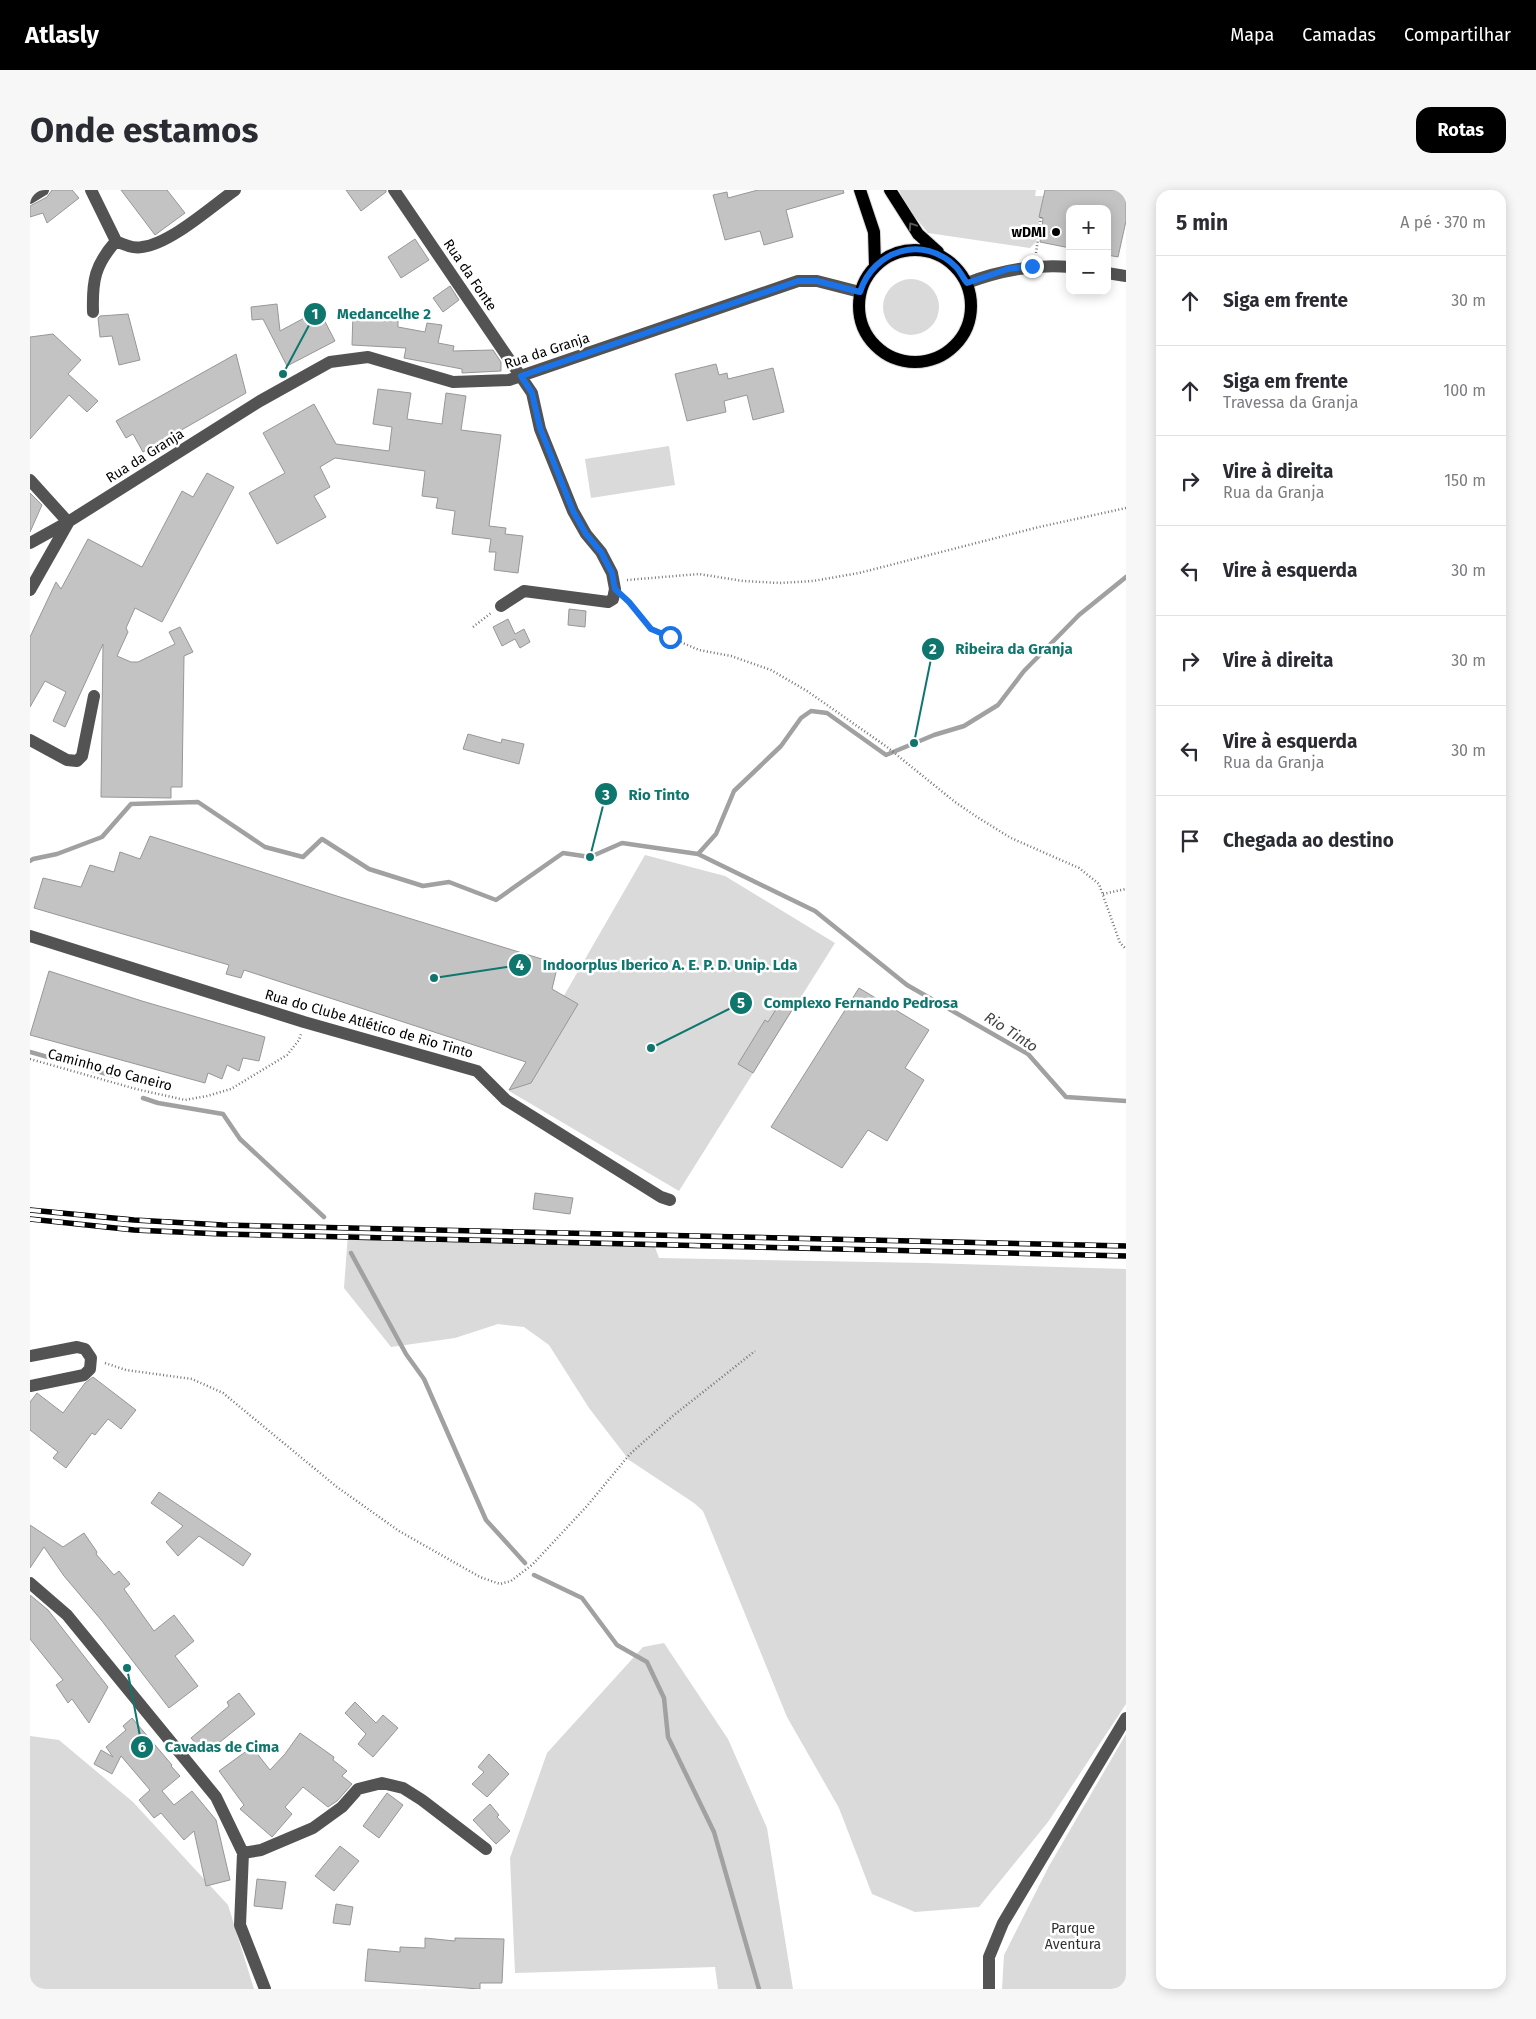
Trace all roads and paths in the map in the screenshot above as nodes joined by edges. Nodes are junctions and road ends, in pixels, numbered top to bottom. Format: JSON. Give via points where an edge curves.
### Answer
{"nodes":[{"id":1,"x":44,"y":190,"type":"edge"},
{"id":2,"x":91,"y":190,"type":"edge"},
{"id":3,"x":234,"y":190,"type":"edge"},
{"id":4,"x":394,"y":190,"type":"edge"},
{"id":5,"x":860,"y":190,"type":"edge"},
{"id":6,"x":890,"y":190,"type":"edge"},
{"id":7,"x":30,"y":198,"type":"edge"},
{"id":8,"x":1041,"y":217,"type":"dead end"},
{"id":9,"x":116,"y":241,"type":"junction"},
{"id":10,"x":941,"y":256,"type":"junction"},
{"id":11,"x":875,"y":265,"type":"junction"},
{"id":12,"x":1032,"y":266,"type":"junction"},
{"id":13,"x":1066,"y":267,"type":"edge"},
{"id":14,"x":1111,"y":274,"type":"edge"},
{"id":15,"x":1126,"y":276,"type":"edge"},
{"id":16,"x":967,"y":283,"type":"junction"},
{"id":17,"x":860,"y":292,"type":"junction"},
{"id":18,"x":93,"y":312,"type":"dead end"},
{"id":19,"x":521,"y":376,"type":"junction"},
{"id":20,"x":30,"y":480,"type":"edge"},
{"id":21,"x":1126,"y":508,"type":"edge"},
{"id":22,"x":68,"y":522,"type":"junction"},
{"id":23,"x":30,"y":543,"type":"edge"},
{"id":24,"x":615,"y":589,"type":"junction"},
{"id":25,"x":30,"y":590,"type":"edge"},
{"id":26,"x":500,"y":606,"type":"joint"},
{"id":27,"x":473,"y":627,"type":"dead end"},
{"id":28,"x":94,"y":696,"type":"dead end"},
{"id":29,"x":30,"y":740,"type":"edge"},
{"id":30,"x":1126,"y":890,"type":"edge"},
{"id":31,"x":1102,"y":894,"type":"junction"},
{"id":32,"x":30,"y":936,"type":"edge"},
{"id":33,"x":1126,"y":949,"type":"edge"},
{"id":34,"x":304,"y":1022,"type":"junction"},
{"id":35,"x":30,"y":1059,"type":"edge"},
{"id":36,"x":670,"y":1200,"type":"dead end"},
{"id":37,"x":754,"y":1351,"type":"dead end"},
{"id":38,"x":30,"y":1356,"type":"edge"},
{"id":39,"x":91,"y":1358,"type":"junction"},
{"id":40,"x":30,"y":1386,"type":"edge"},
{"id":41,"x":30,"y":1583,"type":"edge"},
{"id":42,"x":1126,"y":1718,"type":"edge"},
{"id":43,"x":486,"y":1849,"type":"dead end"},
{"id":44,"x":243,"y":1853,"type":"junction"},
{"id":45,"x":265,"y":1989,"type":"edge"},
{"id":46,"x":989,"y":1989,"type":"edge"}],
"edges":[{"from":1,"to":7,"type":"street"},
{"from":2,"to":9,"type":"street"},
{"from":3,"to":9,"type":"street","via":[[165,240],[141,248],[128,247]]},
{"from":4,"to":19,"type":"street","name":"Rua da Fonte"},
{"from":5,"to":11,"type":"main road","via":[[874,232]]},
{"from":10,"to":6,"type":"main road","one_way":true,"via":[[918,234]]},
{"from":8,"to":12,"type":"path"},
{"from":9,"to":18,"type":"street","via":[[103,256],[95,276]]},
{"from":10,"to":11,"type":"main road","via":[[923,250],[906,250],[890,254]]},
{"from":10,"to":16,"type":"main road","via":[[956,267]]},
{"from":11,"to":17,"type":"main road"},
{"from":12,"to":13,"type":"street"},
{"from":12,"to":16,"type":"street","via":[[1008,269]]},
{"from":14,"to":15,"type":"street"},
{"from":16,"to":17,"type":"main road","via":[[972,302],[970,320],[962,338],[948,352],[931,361],[911,363],[893,359],[877,349],[866,334],[859,317]]},
{"from":17,"to":19,"type":"street","name":"Rua da Granja","via":[[817,281],[798,281]]},
{"from":19,"to":22,"type":"street","name":"Rua da Granja","via":[[499,381],[453,382],[368,357],[330,362],[260,401]]},
{"from":19,"to":24,"type":"street","name":"Rua da Fonte","via":[[532,393],[540,428],[573,511],[601,552],[612,573]]},
{"from":20,"to":22,"type":"street"},
{"from":21,"to":24,"type":"path","via":[[859,573],[822,579],[780,583],[699,574],[628,580]]},
{"from":22,"to":23,"type":"street","name":"Rua da Granja"},
{"from":22,"to":25,"type":"street"},
{"from":24,"to":26,"type":"street","via":[[613,599],[608,602],[524,591]]},
{"from":24,"to":31,"type":"path","via":[[651,629],[700,650],[731,656],[771,670],[807,691],[955,802],[1011,838],[1079,868],[1099,884]]},
{"from":26,"to":27,"type":"path"},
{"from":28,"to":29,"type":"street","via":[[82,756],[77,761],[67,760]]},
{"from":30,"to":31,"type":"path"},
{"from":31,"to":33,"type":"path","via":[[1120,943]]},
{"from":32,"to":34,"type":"street","name":"Rua do Clube Atlético de Rio Tinto"},
{"from":34,"to":35,"type":"path","name":"Caminho do Caneiro","via":[[299,1040],[287,1055],[231,1089],[185,1100]]},
{"from":34,"to":36,"type":"street","name":"Rua do Clube Atlético de Rio Tinto","via":[[477,1071],[506,1100],[661,1198]]},
{"from":37,"to":39,"type":"path","via":[[630,1454],[533,1564],[511,1581],[500,1584],[480,1577],[399,1531],[337,1487],[223,1393],[192,1379],[126,1370]]},
{"from":38,"to":39,"type":"street","via":[[77,1346],[85,1349]]},
{"from":39,"to":40,"type":"street","via":[[90,1370],[84,1375]]},
{"from":41,"to":44,"type":"street","via":[[67,1615],[216,1797]]},
{"from":42,"to":46,"type":"street","via":[[1003,1923],[990,1957]]},
{"from":43,"to":44,"type":"street","via":[[422,1800],[403,1788],[382,1783],[358,1789],[342,1807],[313,1828],[261,1850]]},
{"from":44,"to":45,"type":"street","via":[[240,1925]]}]}
